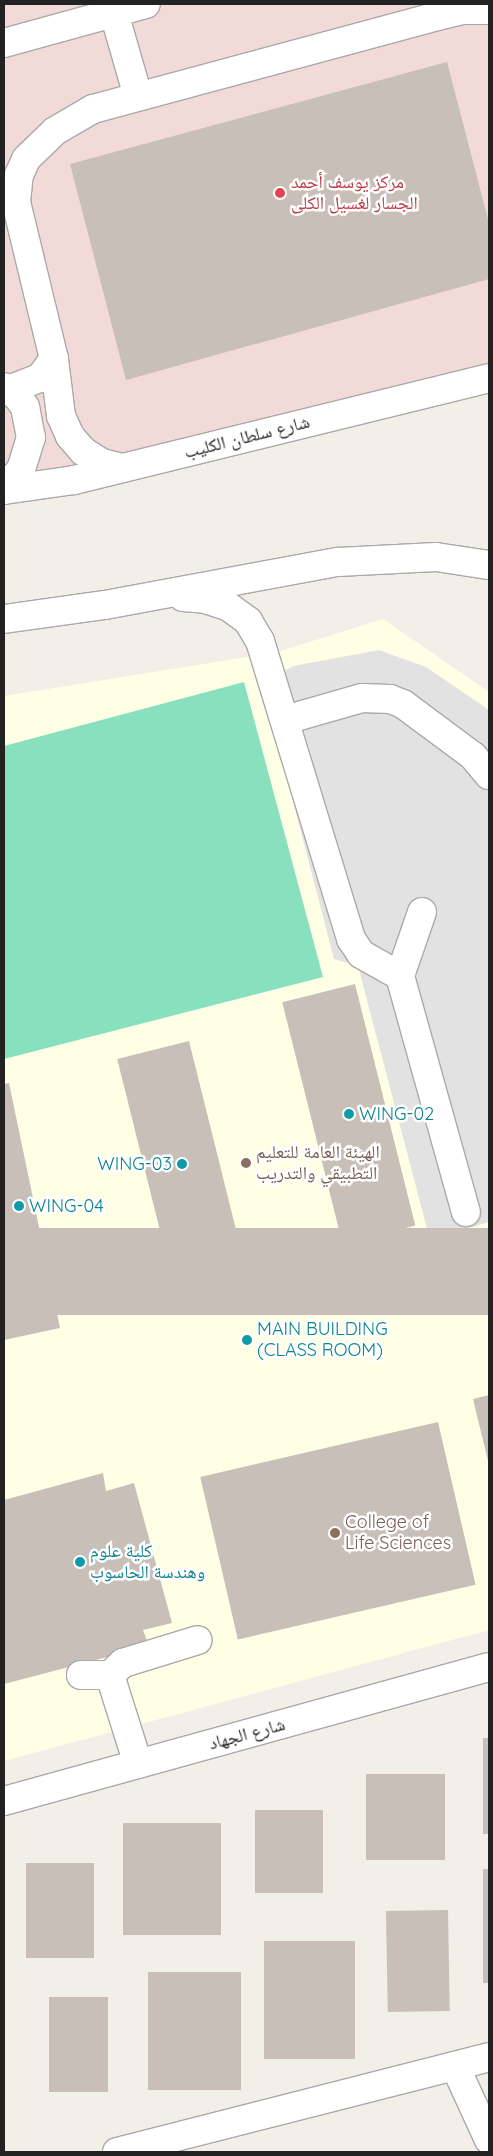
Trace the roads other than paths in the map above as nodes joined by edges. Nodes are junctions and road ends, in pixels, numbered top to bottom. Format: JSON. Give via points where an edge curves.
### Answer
{"nodes":[{"id":1,"x":146,"y":4,"type":"edge"},
{"id":2,"x":435,"y":10,"type":"edge"},
{"id":3,"x":489,"y":10,"type":"edge"},
{"id":4,"x":114,"y":12,"type":"junction"},
{"id":5,"x":4,"y":43,"type":"edge"},
{"id":6,"x":138,"y":96,"type":"junction"},
{"id":7,"x":10,"y":190,"type":"edge"},
{"id":8,"x":54,"y":359,"type":"junction"},
{"id":9,"x":489,"y":378,"type":"edge"},
{"id":10,"x":6,"y":388,"type":"edge"},
{"id":11,"x":122,"y":468,"type":"junction"},
{"id":12,"x":4,"y":490,"type":"edge"},
{"id":13,"x":489,"y":566,"type":"edge"},
{"id":14,"x":161,"y":595,"type":"junction"},
{"id":15,"x":4,"y":619,"type":"edge"},
{"id":16,"x":285,"y":720,"type":"junction"},
{"id":17,"x":489,"y":775,"type":"edge"},
{"id":18,"x":422,"y":912,"type":"dead end"},
{"id":19,"x":400,"y":976,"type":"junction"},
{"id":20,"x":466,"y":1212,"type":"dead end"},
{"id":21,"x":198,"y":1640,"type":"dead end"},
{"id":22,"x":489,"y":1667,"type":"edge"},
{"id":23,"x":81,"y":1675,"type":"dead end"},
{"id":24,"x":110,"y":1675,"type":"junction"},
{"id":25,"x":138,"y":1764,"type":"junction"},
{"id":26,"x":4,"y":1801,"type":"edge"},
{"id":27,"x":489,"y":2057,"type":"edge"},
{"id":28,"x":455,"y":2066,"type":"junction"},
{"id":29,"x":489,"y":2140,"type":"edge"},
{"id":30,"x":117,"y":2152,"type":"edge"}],
"edges":[{"from":1,"to":4,"type":"street"},
{"from":2,"to":3,"type":"street"},
{"from":2,"to":6,"type":"street"},
{"from":4,"to":5,"type":"street"},
{"from":4,"to":6,"type":"street"},
{"from":6,"to":7,"type":"street","via":[[93,109],[55,131],[26,159]]},
{"from":7,"to":8,"type":"street","via":[[19,214]]},
{"from":8,"to":10,"type":"street","via":[[40,378],[25,386]]},
{"from":8,"to":11,"type":"street","via":[[61,416],[70,436],[83,451]]},
{"from":9,"to":11,"type":"street","name":"شارع سلطان الكليب"},
{"from":10,"to":12,"type":"street","via":[[25,407],[31,437],[21,469]]},
{"from":11,"to":12,"type":"street","name":"شارع سلطان الكليب","via":[[74,480]]},
{"from":13,"to":14,"type":"street","via":[[436,557],[338,562]]},
{"from":14,"to":15,"type":"street"},
{"from":14,"to":16,"type":"street","via":[[205,599],[248,620],[260,641]]},
{"from":16,"to":17,"type":"street","via":[[362,698],[390,698],[403,704],[472,756]]},
{"from":16,"to":19,"type":"street","via":[[351,939],[361,954]]},
{"from":18,"to":19,"type":"street"},
{"from":19,"to":20,"type":"street"},
{"from":21,"to":24,"type":"street","via":[[122,1663]]},
{"from":22,"to":25,"type":"street","name":"شارع الجهاد"},
{"from":23,"to":24,"type":"street"},
{"from":24,"to":25,"type":"street"},
{"from":25,"to":26,"type":"street","name":"شارع الجهاد"},
{"from":27,"to":28,"type":"street"},
{"from":28,"to":29,"type":"street"},
{"from":28,"to":30,"type":"street"}]}
